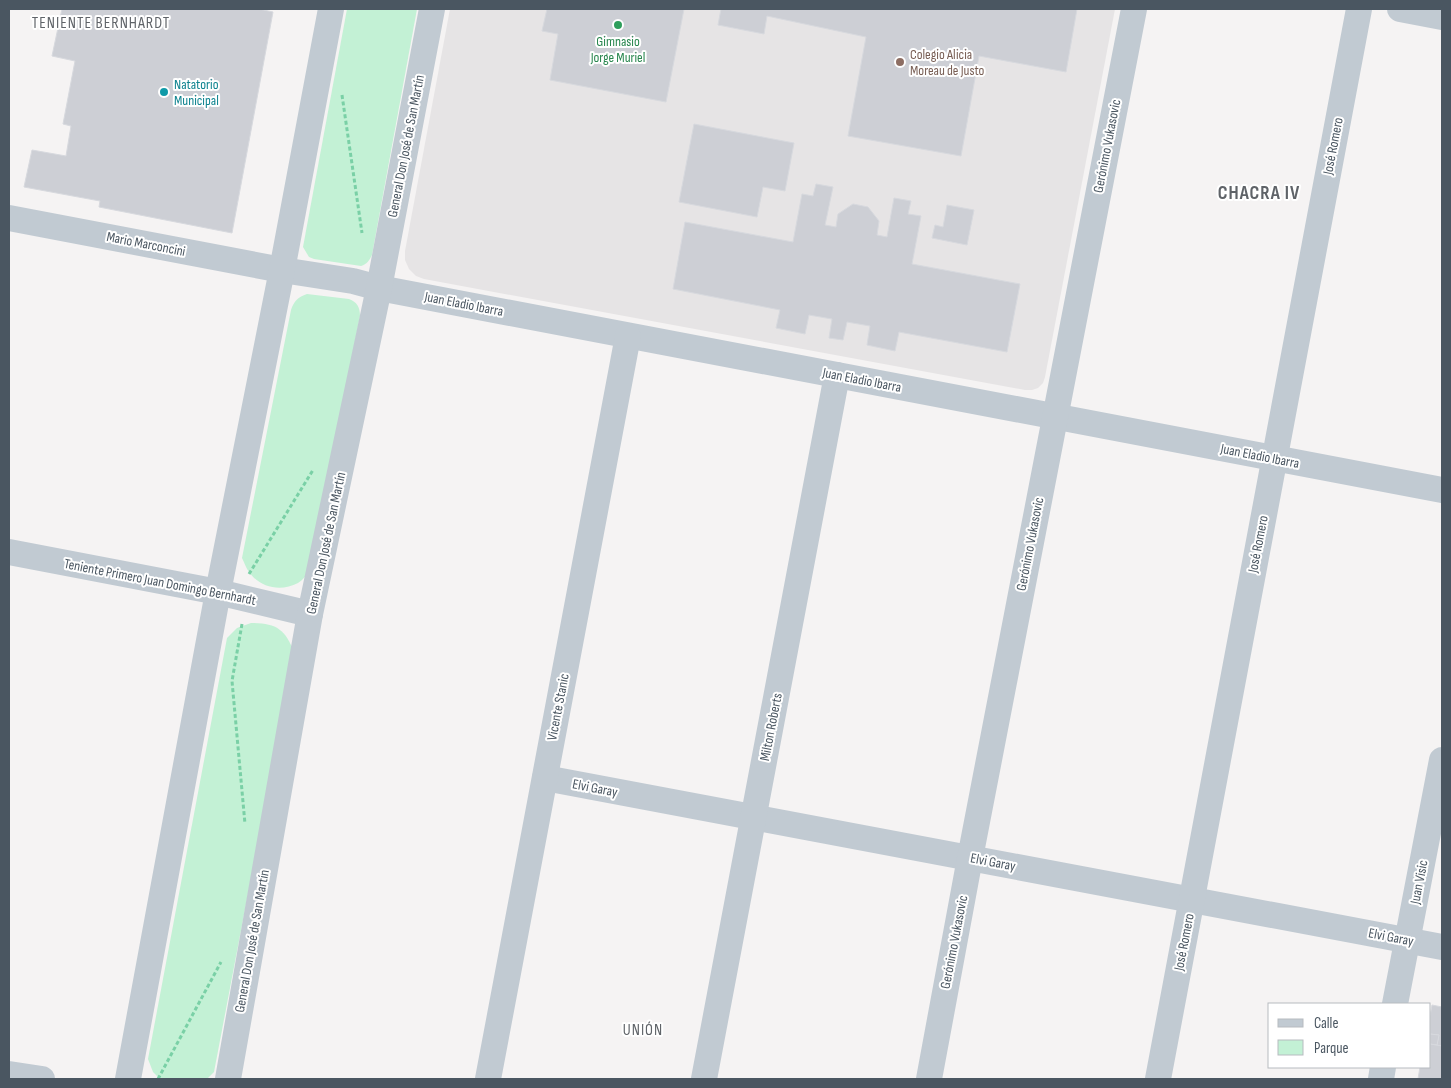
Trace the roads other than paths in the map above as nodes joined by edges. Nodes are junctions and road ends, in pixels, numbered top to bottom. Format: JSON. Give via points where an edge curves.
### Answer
{"nodes":[{"id":1,"x":331,"y":9,"type":"edge"},
{"id":2,"x":432,"y":9,"type":"edge"},
{"id":3,"x":1134,"y":9,"type":"edge"},
{"id":4,"x":1359,"y":9,"type":"edge"},
{"id":5,"x":1400,"y":9,"type":"edge"},
{"id":6,"x":1442,"y":17,"type":"edge"},
{"id":7,"x":9,"y":218,"type":"edge"},
{"id":8,"x":282,"y":270,"type":"junction"},
{"id":9,"x":379,"y":288,"type":"junction"},
{"id":10,"x":628,"y":336,"type":"junction"},
{"id":11,"x":837,"y":375,"type":"junction"},
{"id":12,"x":1055,"y":416,"type":"junction"},
{"id":13,"x":1274,"y":458,"type":"junction"},
{"id":14,"x":1442,"y":490,"type":"edge"},
{"id":15,"x":9,"y":552,"type":"edge"},
{"id":16,"x":218,"y":592,"type":"junction"},
{"id":17,"x":310,"y":614,"type":"junction"},
{"id":18,"x":1442,"y":760,"type":"edge"},
{"id":19,"x":545,"y":778,"type":"junction"},
{"id":20,"x":754,"y":818,"type":"junction"},
{"id":21,"x":970,"y":858,"type":"junction"},
{"id":22,"x":1192,"y":900,"type":"junction"},
{"id":23,"x":1407,"y":940,"type":"junction"},
{"id":24,"x":1442,"y":947,"type":"edge"},
{"id":25,"x":1395,"y":1003,"type":"edge"},
{"id":26,"x":9,"y":1074,"type":"edge"},
{"id":27,"x":42,"y":1079,"type":"edge"},
{"id":28,"x":128,"y":1079,"type":"edge"},
{"id":29,"x":228,"y":1079,"type":"edge"},
{"id":30,"x":488,"y":1079,"type":"edge"},
{"id":31,"x":704,"y":1079,"type":"edge"},
{"id":32,"x":929,"y":1079,"type":"edge"},
{"id":33,"x":1158,"y":1079,"type":"edge"}],
"edges":[{"from":1,"to":8,"type":"street"},
{"from":2,"to":9,"type":"street","name":"General Don José de San Martín"},
{"from":3,"to":12,"type":"street","name":"Gerónimo Vukasovic"},
{"from":4,"to":13,"type":"street","name":"José Romero"},
{"from":5,"to":6,"type":"street"},
{"from":7,"to":8,"type":"street","name":"Mario Marconcini"},
{"from":8,"to":9,"type":"street","name":"Juan Eladio Ibarra"},
{"from":8,"to":16,"type":"street"},
{"from":9,"to":10,"type":"street","name":"Juan Eladio Ibarra"},
{"from":9,"to":17,"type":"street","name":"General Don José de San Martín"},
{"from":10,"to":11,"type":"street","name":"Juan Eladio Ibarra"},
{"from":10,"to":19,"type":"street","name":"Vicente Stanic"},
{"from":11,"to":12,"type":"street","name":"Juan Eladio Ibarra"},
{"from":11,"to":20,"type":"street","name":"Milton Roberts"},
{"from":12,"to":13,"type":"street","name":"Juan Eladio Ibarra"},
{"from":12,"to":21,"type":"street","name":"Gerónimo Vukasovic"},
{"from":13,"to":14,"type":"street","name":"Juan Eladio Ibarra"},
{"from":13,"to":22,"type":"street","name":"José Romero"},
{"from":15,"to":16,"type":"street","name":"Teniente Primero Juan Domingo Bernhardt"},
{"from":16,"to":17,"type":"street","name":"Teniente Primero Juan Domingo Bernhardt"},
{"from":16,"to":28,"type":"street"},
{"from":17,"to":29,"type":"street","name":"General Don José de San Martín"},
{"from":18,"to":23,"type":"street","name":"Juan Visic"},
{"from":19,"to":20,"type":"street","name":"Elvi Garay"},
{"from":19,"to":30,"type":"street","name":"Vicente Stanic"},
{"from":20,"to":21,"type":"street","name":"Elvi Garay"},
{"from":20,"to":31,"type":"street","name":"Milton Roberts"},
{"from":21,"to":22,"type":"street","name":"Elvi Garay"},
{"from":21,"to":32,"type":"street","name":"Gerónimo Vukasovic"},
{"from":22,"to":23,"type":"street","name":"Elvi Garay"},
{"from":22,"to":33,"type":"street","name":"José Romero"},
{"from":23,"to":24,"type":"street","name":"Elvi Garay"},
{"from":23,"to":25,"type":"street","name":"Juan Visic"},
{"from":26,"to":27,"type":"street"}]}
